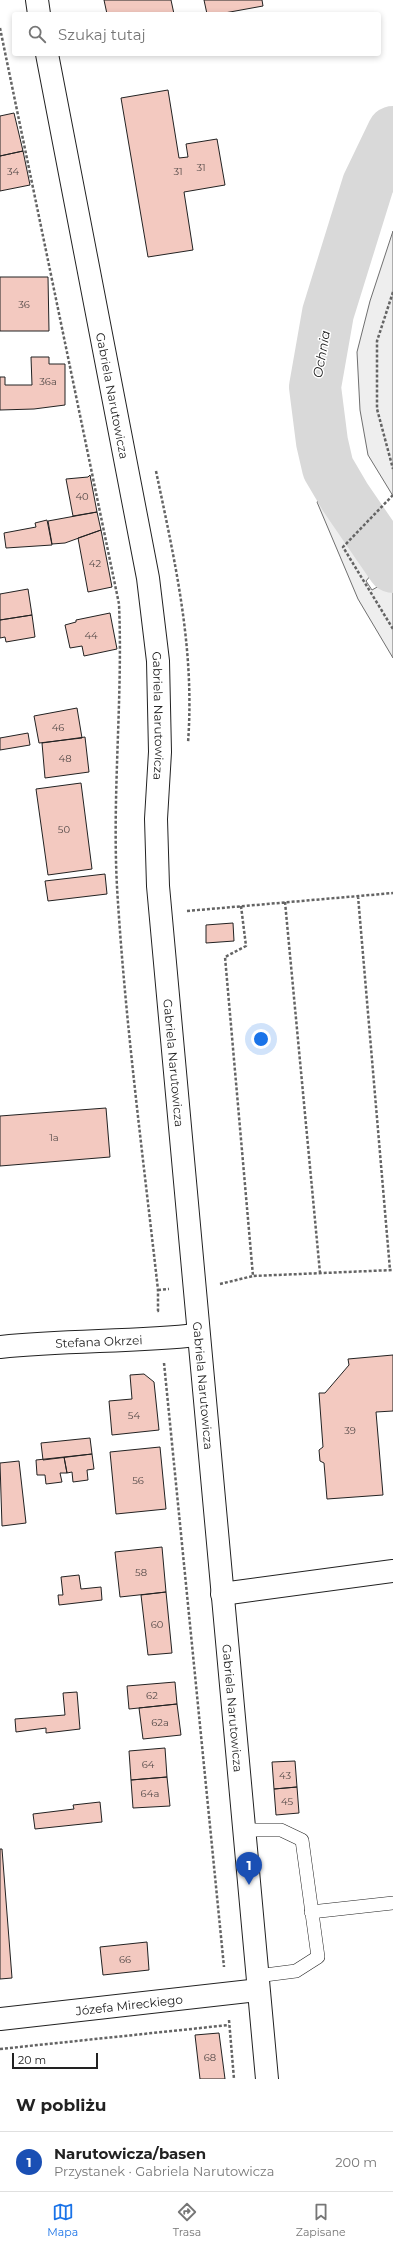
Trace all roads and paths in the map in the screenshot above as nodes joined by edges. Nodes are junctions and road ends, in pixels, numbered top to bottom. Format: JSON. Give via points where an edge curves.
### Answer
{"nodes":[{"id":1,"x":37,"y":0,"type":"edge"},
{"id":2,"x":39,"y":12,"type":"edge"},
{"id":3,"x":0,"y":28,"type":"edge"},
{"id":4,"x":47,"y":56,"type":"edge"},
{"id":5,"x":393,"y":292,"type":"edge"},
{"id":6,"x":393,"y":469,"type":"edge"},
{"id":7,"x":393,"y":495,"type":"edge"},
{"id":8,"x":393,"y":629,"type":"edge"},
{"id":9,"x":393,"y":893,"type":"edge"},
{"id":10,"x":358,"y":896,"type":"junction"},
{"id":11,"x":285,"y":902,"type":"junction"},
{"id":12,"x":241,"y":906,"type":"junction"},
{"id":13,"x":184,"y":911,"type":"dead end"},
{"id":14,"x":391,"y":1270,"type":"edge"},
{"id":15,"x":320,"y":1273,"type":"junction"},
{"id":16,"x":253,"y":1276,"type":"junction"},
{"id":17,"x":214,"y":1285,"type":"dead end"},
{"id":18,"x":150,"y":1311,"type":"dead end"},
{"id":19,"x":158,"y":1311,"type":"junction"},
{"id":20,"x":198,"y":1335,"type":"junction"},
{"id":21,"x":161,"y":1339,"type":"junction"},
{"id":22,"x":0,"y":1347,"type":"edge"},
{"id":23,"x":393,"y":1572,"type":"edge"},
{"id":24,"x":222,"y":1594,"type":"junction"},
{"id":25,"x":244,"y":1830,"type":"junction"},
{"id":26,"x":393,"y":1903,"type":"edge"},
{"id":27,"x":311,"y":1912,"type":"junction"},
{"id":28,"x":258,"y":1983,"type":"junction"},
{"id":29,"x":227,"y":1995,"type":"junction"},
{"id":30,"x":0,"y":2019,"type":"edge"},
{"id":31,"x":229,"y":2025,"type":"junction"},
{"id":32,"x":0,"y":2049,"type":"edge"},
{"id":33,"x":234,"y":2079,"type":"edge"},
{"id":34,"x":267,"y":2079,"type":"edge"}],
"edges":[{"from":1,"to":2,"type":"street"},
{"from":3,"to":19,"type":"path","via":[[119,604],[121,657],[117,886]]},
{"from":4,"to":20,"type":"street","name":"Gabriela Narutowicza","via":[[148,578],[158,661],[158,886]]},
{"from":5,"to":6,"type":"path","via":[[377,341],[377,409]]},
{"from":7,"to":8,"type":"path","via":[[343,547]]},
{"from":9,"to":10,"type":"path"},
{"from":10,"to":11,"type":"path"},
{"from":10,"to":14,"type":"path"},
{"from":11,"to":12,"type":"path"},
{"from":11,"to":15,"type":"path"},
{"from":12,"to":13,"type":"path"},
{"from":12,"to":16,"type":"path","via":[[246,946],[225,957]]},
{"from":14,"to":15,"type":"path"},
{"from":15,"to":16,"type":"path"},
{"from":16,"to":17,"type":"path"},
{"from":18,"to":19,"type":"path"},
{"from":19,"to":21,"type":"path"},
{"from":20,"to":21,"type":"street","name":"Stefana Okrzei"},
{"from":20,"to":24,"type":"street","name":"Gabriela Narutowicza"},
{"from":21,"to":22,"type":"street","name":"Stefana Okrzei","via":[[37,1343]]},
{"from":21,"to":29,"type":"path"},
{"from":23,"to":24,"type":"street"},
{"from":24,"to":25,"type":"street","name":"Gabriela Narutowicza"},
{"from":25,"to":27,"type":"lane","via":[[281,1830],[302,1840]]},
{"from":25,"to":28,"type":"street","name":"Gabriela Narutowicza"},
{"from":26,"to":27,"type":"lane"},
{"from":27,"to":28,"type":"lane","via":[[318,1957],[296,1971]]},
{"from":28,"to":29,"type":"street","name":"Józefa Mireckiego"},
{"from":28,"to":34,"type":"street","name":"Gabriela Narutowicza"},
{"from":29,"to":30,"type":"street","name":"Józefa Mireckiego"},
{"from":29,"to":31,"type":"path"},
{"from":31,"to":32,"type":"path"},
{"from":31,"to":33,"type":"path"}]}
